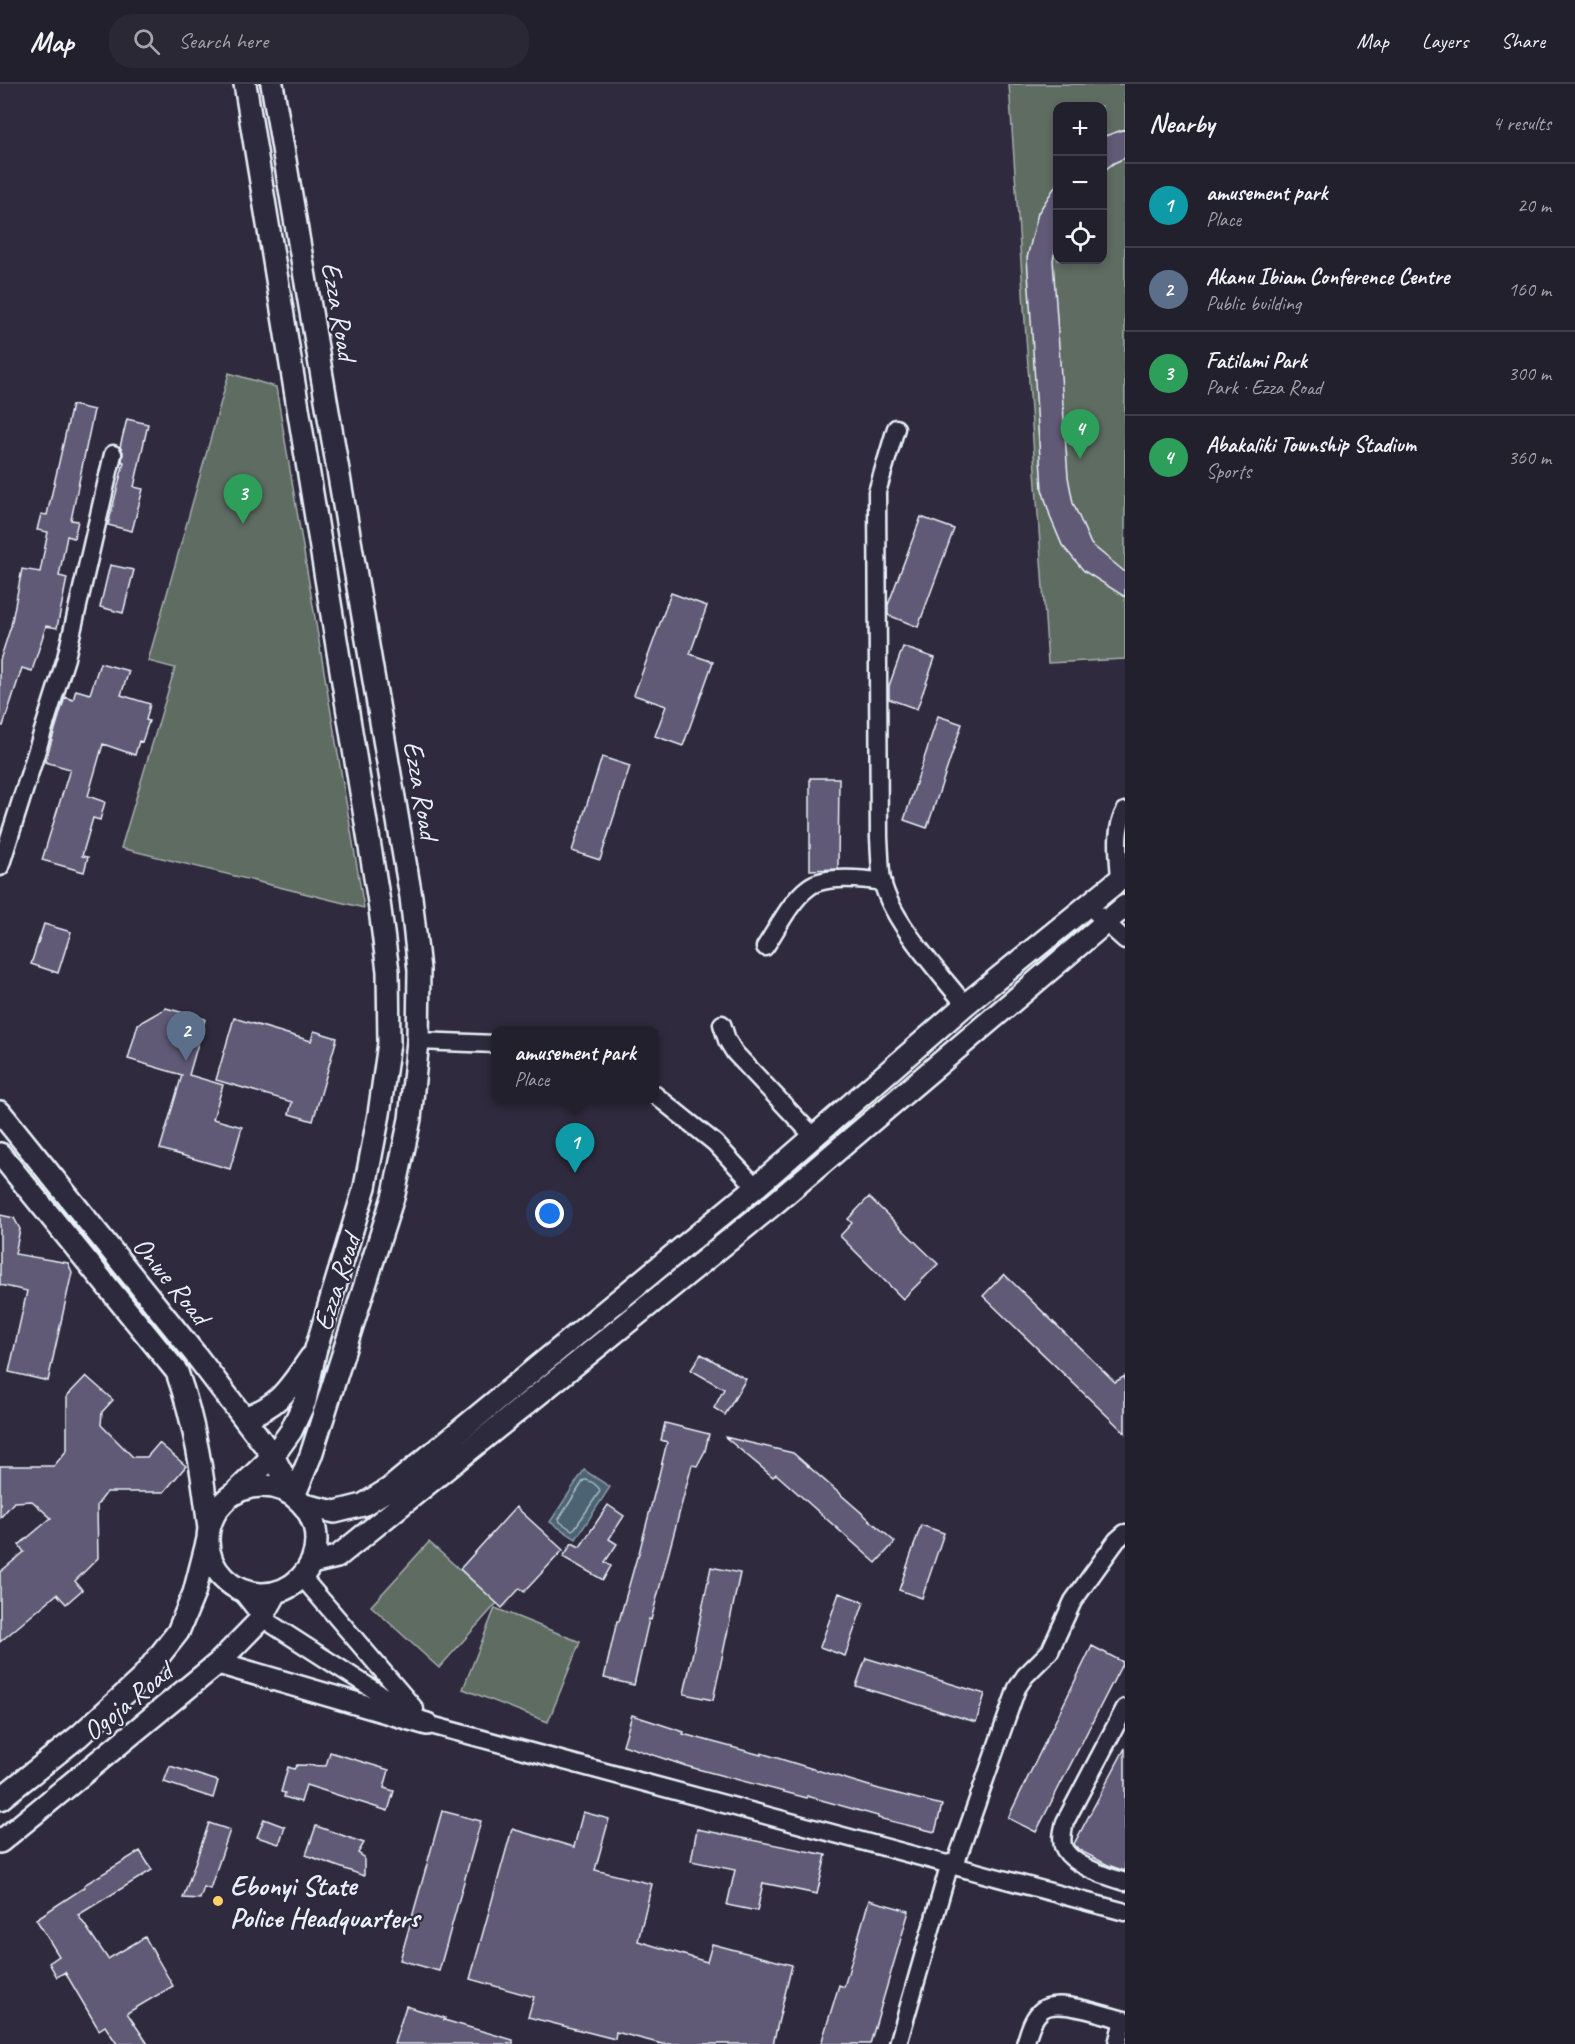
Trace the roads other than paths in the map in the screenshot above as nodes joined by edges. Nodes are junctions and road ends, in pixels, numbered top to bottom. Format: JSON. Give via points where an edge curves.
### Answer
{"nodes":[{"id":1,"x":275,"y":85,"type":"edge"},
{"id":2,"x":245,"y":88,"type":"edge"},
{"id":3,"x":896,"y":428,"type":"dead end"},
{"id":4,"x":113,"y":454,"type":"dead end"},
{"id":5,"x":1125,"y":812,"type":"edge"},
{"id":6,"x":0,"y":867,"type":"edge"},
{"id":7,"x":1123,"y":877,"type":"edge"},
{"id":8,"x":883,"y":882,"type":"junction"},
{"id":9,"x":411,"y":897,"type":"junction"},
{"id":10,"x":379,"y":902,"type":"junction"},
{"id":11,"x":1088,"y":904,"type":"junction"},
{"id":12,"x":1125,"y":906,"type":"edge"},
{"id":13,"x":1105,"y":922,"type":"junction"},
{"id":14,"x":1125,"y":940,"type":"edge"},
{"id":15,"x":765,"y":947,"type":"dead end"},
{"id":16,"x":965,"y":1005,"type":"junction"},
{"id":17,"x":722,"y":1024,"type":"dead end"},
{"id":18,"x":418,"y":1041,"type":"junction"},
{"id":19,"x":491,"y":1044,"type":"edge"},
{"id":20,"x":659,"y":1098,"type":"edge"},
{"id":21,"x":0,"y":1112,"type":"edge"},
{"id":22,"x":815,"y":1138,"type":"junction"},
{"id":23,"x":0,"y":1154,"type":"edge"},
{"id":24,"x":49,"y":1173,"type":"junction"},
{"id":25,"x":756,"y":1187,"type":"junction"},
{"id":26,"x":28,"y":1190,"type":"junction"},
{"id":27,"x":315,"y":1352,"type":"junction"},
{"id":28,"x":244,"y":1418,"type":"junction"},
{"id":29,"x":273,"y":1456,"type":"junction"},
{"id":30,"x":234,"y":1494,"type":"junction"},
{"id":31,"x":294,"y":1497,"type":"junction"},
{"id":32,"x":1125,"y":1533,"type":"edge"},
{"id":33,"x":208,"y":1534,"type":"junction"},
{"id":34,"x":306,"y":1570,"type":"junction"},
{"id":35,"x":241,"y":1590,"type":"junction"},
{"id":36,"x":276,"y":1593,"type":"junction"},
{"id":37,"x":262,"y":1618,"type":"junction"},
{"id":38,"x":218,"y":1663,"type":"junction"},
{"id":39,"x":1125,"y":1708,"type":"edge"},
{"id":40,"x":427,"y":1724,"type":"junction"},
{"id":41,"x":0,"y":1799,"type":"edge"},
{"id":42,"x":0,"y":1842,"type":"edge"},
{"id":43,"x":952,"y":1864,"type":"junction"},
{"id":44,"x":1125,"y":1882,"type":"edge"},
{"id":45,"x":1125,"y":1912,"type":"edge"},
{"id":46,"x":1124,"y":2020,"type":"edge"},
{"id":47,"x":898,"y":2044,"type":"edge"},
{"id":48,"x":1025,"y":2044,"type":"edge"},
{"id":49,"x":1117,"y":2044,"type":"edge"}],
"edges":[{"from":1,"to":2,"type":"street"},
{"from":1,"to":9,"type":"main road","name":"Ezza Road"},
{"from":2,"to":10,"type":"main road","name":"Ezza Road"},
{"from":3,"to":8,"type":"street","via":[[877,492],[879,838]]},
{"from":4,"to":6,"type":"street","via":[[66,658]]},
{"from":5,"to":7,"type":"street","via":[[1118,848]]},
{"from":7,"to":11,"type":"main road"},
{"from":8,"to":15,"type":"street","via":[[834,879],[810,886]]},
{"from":8,"to":16,"type":"street","via":[[906,929]]},
{"from":9,"to":10,"type":"main road"},
{"from":9,"to":18,"type":"main road","name":"Ezza Road","via":[[419,970]]},
{"from":10,"to":27,"type":"main road","name":"Ezza Road","via":[[388,972],[386,1066],[365,1187]]},
{"from":11,"to":13,"type":"street"},
{"from":11,"to":16,"type":"main road"},
{"from":12,"to":13,"type":"main road"},
{"from":13,"to":14,"type":"street"},
{"from":13,"to":34,"type":"main road","via":[[774,1204],[337,1557]]},
{"from":16,"to":22,"type":"main road"},
{"from":17,"to":22,"type":"street","via":[[735,1053]]},
{"from":18,"to":19,"type":"street"},
{"from":18,"to":31,"type":"main road","name":"Ezza Road","via":[[410,1119],[394,1194]]},
{"from":20,"to":25,"type":"street","via":[[715,1143]]},
{"from":21,"to":24,"type":"main road","name":"Onwe Road"},
{"from":22,"to":25,"type":"main road"},
{"from":23,"to":26,"type":"main road","name":"Onwe Road"},
{"from":24,"to":26,"type":"main road"},
{"from":24,"to":28,"type":"main road","name":"Onwe Road"},
{"from":25,"to":31,"type":"main road","via":[[389,1489],[363,1505],[335,1512]]},
{"from":26,"to":33,"type":"main road","name":"Onwe Road","via":[[177,1372],[202,1463]]},
{"from":27,"to":28,"type":"main road","via":[[282,1397]]},
{"from":27,"to":29,"type":"main road","name":"Ezza Road","via":[[305,1401]]},
{"from":28,"to":29,"type":"main road","name":"Onwe Road"},
{"from":29,"to":30,"type":"main road","name":"Ezza Road"},
{"from":29,"to":31,"type":"main road","name":"Onwe Road"},
{"from":30,"to":31,"type":"main road","via":[[250,1487],[268,1486]]},
{"from":30,"to":33,"type":"main road","via":[[213,1516]]},
{"from":31,"to":34,"type":"main road","via":[[312,1518],[316,1533]]},
{"from":32,"to":43,"type":"street","via":[[1073,1601],[1050,1651],[1017,1688]]},
{"from":33,"to":35,"type":"main road","via":[[216,1570]]},
{"from":33,"to":41,"type":"main road","name":"Ogoja Road","via":[[194,1593],[172,1640],[140,1680],[79,1736]]},
{"from":34,"to":36,"type":"main road","via":[[290,1587]]},
{"from":34,"to":40,"type":"street"},
{"from":35,"to":36,"type":"main road"},
{"from":35,"to":37,"type":"street"},
{"from":36,"to":37,"type":"main road","name":"Ogoja Road"},
{"from":37,"to":38,"type":"main road","name":"Ogoja Road"},
{"from":37,"to":40,"type":"street"},
{"from":38,"to":40,"type":"main road"},
{"from":38,"to":42,"type":"main road","name":"Ogoja Road"},
{"from":39,"to":44,"type":"street","via":[[1065,1822],[1062,1835],[1070,1856],[1099,1874]]},
{"from":40,"to":43,"type":"street"},
{"from":43,"to":45,"type":"street"},
{"from":43,"to":47,"type":"street"},
{"from":46,"to":48,"type":"street","via":[[1053,2005],[1043,2008],[1035,2018]]},
{"from":46,"to":49,"type":"street"}]}
